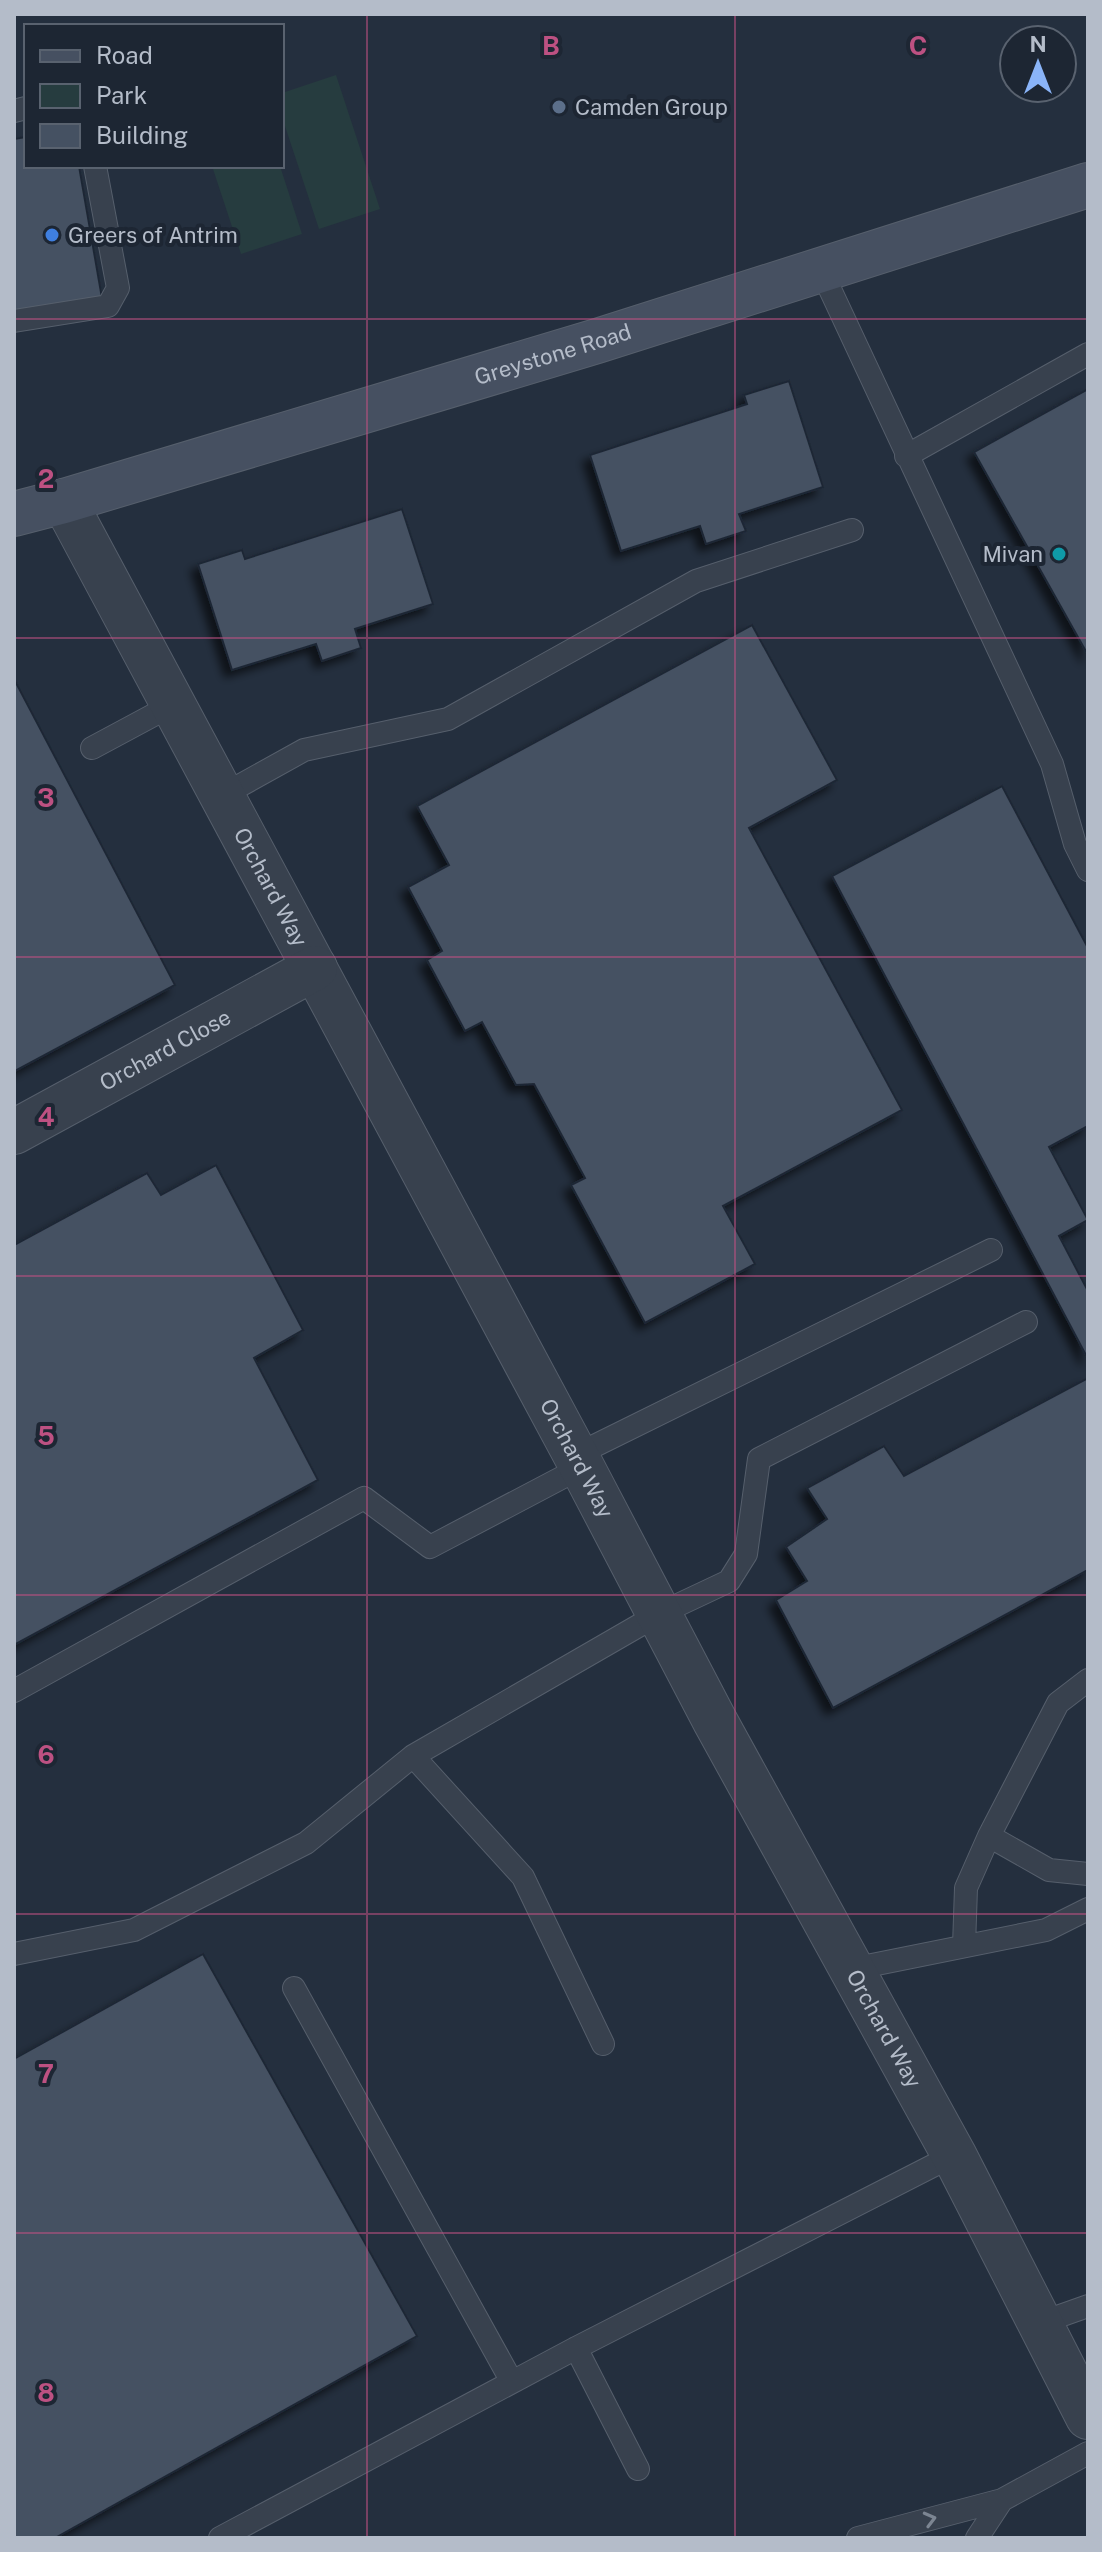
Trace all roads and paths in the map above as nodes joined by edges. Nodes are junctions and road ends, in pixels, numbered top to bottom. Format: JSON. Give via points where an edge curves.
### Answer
{"nodes":[{"id":1,"x":95,"y":168,"type":"edge"},
{"id":2,"x":1088,"y":185,"type":"edge"},
{"id":3,"x":821,"y":270,"type":"junction"},
{"id":4,"x":14,"y":321,"type":"edge"},
{"id":5,"x":1088,"y":354,"type":"edge"},
{"id":6,"x":906,"y":456,"type":"junction"},
{"id":7,"x":64,"y":501,"type":"junction"},
{"id":8,"x":14,"y":514,"type":"edge"},
{"id":9,"x":852,"y":530,"type":"dead end"},
{"id":10,"x":174,"y":704,"type":"junction"},
{"id":11,"x":92,"y":748,"type":"dead end"},
{"id":12,"x":223,"y":795,"type":"junction"},
{"id":13,"x":1088,"y":870,"type":"edge"},
{"id":14,"x":315,"y":968,"type":"junction"},
{"id":15,"x":15,"y":1129,"type":"edge"},
{"id":16,"x":991,"y":1250,"type":"dead end"},
{"id":17,"x":1026,"y":1322,"type":"dead end"},
{"id":18,"x":579,"y":1461,"type":"junction"},
{"id":19,"x":659,"y":1614,"type":"junction"},
{"id":20,"x":1088,"y":1680,"type":"edge"},
{"id":21,"x":14,"y":1691,"type":"edge"},
{"id":22,"x":413,"y":1756,"type":"junction"},
{"id":23,"x":989,"y":1836,"type":"junction"},
{"id":24,"x":1088,"y":1874,"type":"edge"},
{"id":25,"x":1088,"y":1909,"type":"edge"},
{"id":26,"x":964,"y":1946,"type":"junction"},
{"id":27,"x":14,"y":1954,"type":"edge"},
{"id":28,"x":852,"y":1969,"type":"junction"},
{"id":29,"x":294,"y":1988,"type":"dead end"},
{"id":30,"x":603,"y":2044,"type":"dead end"},
{"id":31,"x":954,"y":2155,"type":"junction"},
{"id":32,"x":1088,"y":2306,"type":"edge"},
{"id":33,"x":1040,"y":2323,"type":"junction"},
{"id":34,"x":576,"y":2348,"type":"junction"},
{"id":35,"x":512,"y":2382,"type":"junction"},
{"id":36,"x":1088,"y":2417,"type":"edge"},
{"id":37,"x":1088,"y":2453,"type":"edge"},
{"id":38,"x":638,"y":2469,"type":"dead end"},
{"id":39,"x":1002,"y":2500,"type":"junction"},
{"id":40,"x":220,"y":2538,"type":"edge"},
{"id":41,"x":858,"y":2538,"type":"edge"},
{"id":42,"x":977,"y":2538,"type":"edge"}],
"edges":[{"from":1,"to":4,"type":"lane","via":[[118,288],[108,306]]},
{"from":2,"to":3,"type":"main road","name":"Greystone Road"},
{"from":3,"to":6,"type":"lane"},
{"from":3,"to":7,"type":"main road","name":"Greystone Road"},
{"from":5,"to":6,"type":"lane"},
{"from":6,"to":13,"type":"lane","via":[[1052,764]]},
{"from":7,"to":8,"type":"main road","name":"Greystone Road"},
{"from":7,"to":10,"type":"street","name":"Orchard Way"},
{"from":9,"to":12,"type":"lane","via":[[696,581],[448,719],[304,750]]},
{"from":10,"to":11,"type":"lane"},
{"from":10,"to":12,"type":"street","name":"Orchard Way"},
{"from":12,"to":14,"type":"street","name":"Orchard Way"},
{"from":14,"to":15,"type":"street","name":"Orchard Close"},
{"from":14,"to":18,"type":"street","name":"Orchard Way"},
{"from":16,"to":18,"type":"lane"},
{"from":17,"to":19,"type":"lane","via":[[759,1459],[746,1554],[729,1581]]},
{"from":18,"to":19,"type":"street","name":"Orchard Way"},
{"from":18,"to":21,"type":"lane","via":[[430,1547],[364,1498]]},
{"from":19,"to":22,"type":"lane"},
{"from":19,"to":28,"type":"street","name":"Orchard Way"},
{"from":20,"to":23,"type":"lane","via":[[1058,1703]]},
{"from":22,"to":27,"type":"lane","via":[[306,1843],[134,1930]]},
{"from":22,"to":30,"type":"lane","via":[[523,1877]]},
{"from":23,"to":24,"type":"lane","via":[[1049,1870]]},
{"from":23,"to":26,"type":"lane","via":[[966,1888]]},
{"from":25,"to":26,"type":"lane","via":[[1046,1930]]},
{"from":26,"to":28,"type":"lane"},
{"from":28,"to":31,"type":"street","name":"Orchard Way"},
{"from":29,"to":35,"type":"lane"},
{"from":31,"to":33,"type":"street","name":"Orchard Way"},
{"from":31,"to":34,"type":"lane"},
{"from":32,"to":33,"type":"lane"},
{"from":33,"to":36,"type":"street","name":"Orchard Way"},
{"from":34,"to":35,"type":"lane"},
{"from":34,"to":38,"type":"lane"},
{"from":35,"to":40,"type":"lane"},
{"from":37,"to":39,"type":"lane"},
{"from":41,"to":39,"type":"lane","one_way":true},
{"from":39,"to":42,"type":"lane"}]}
